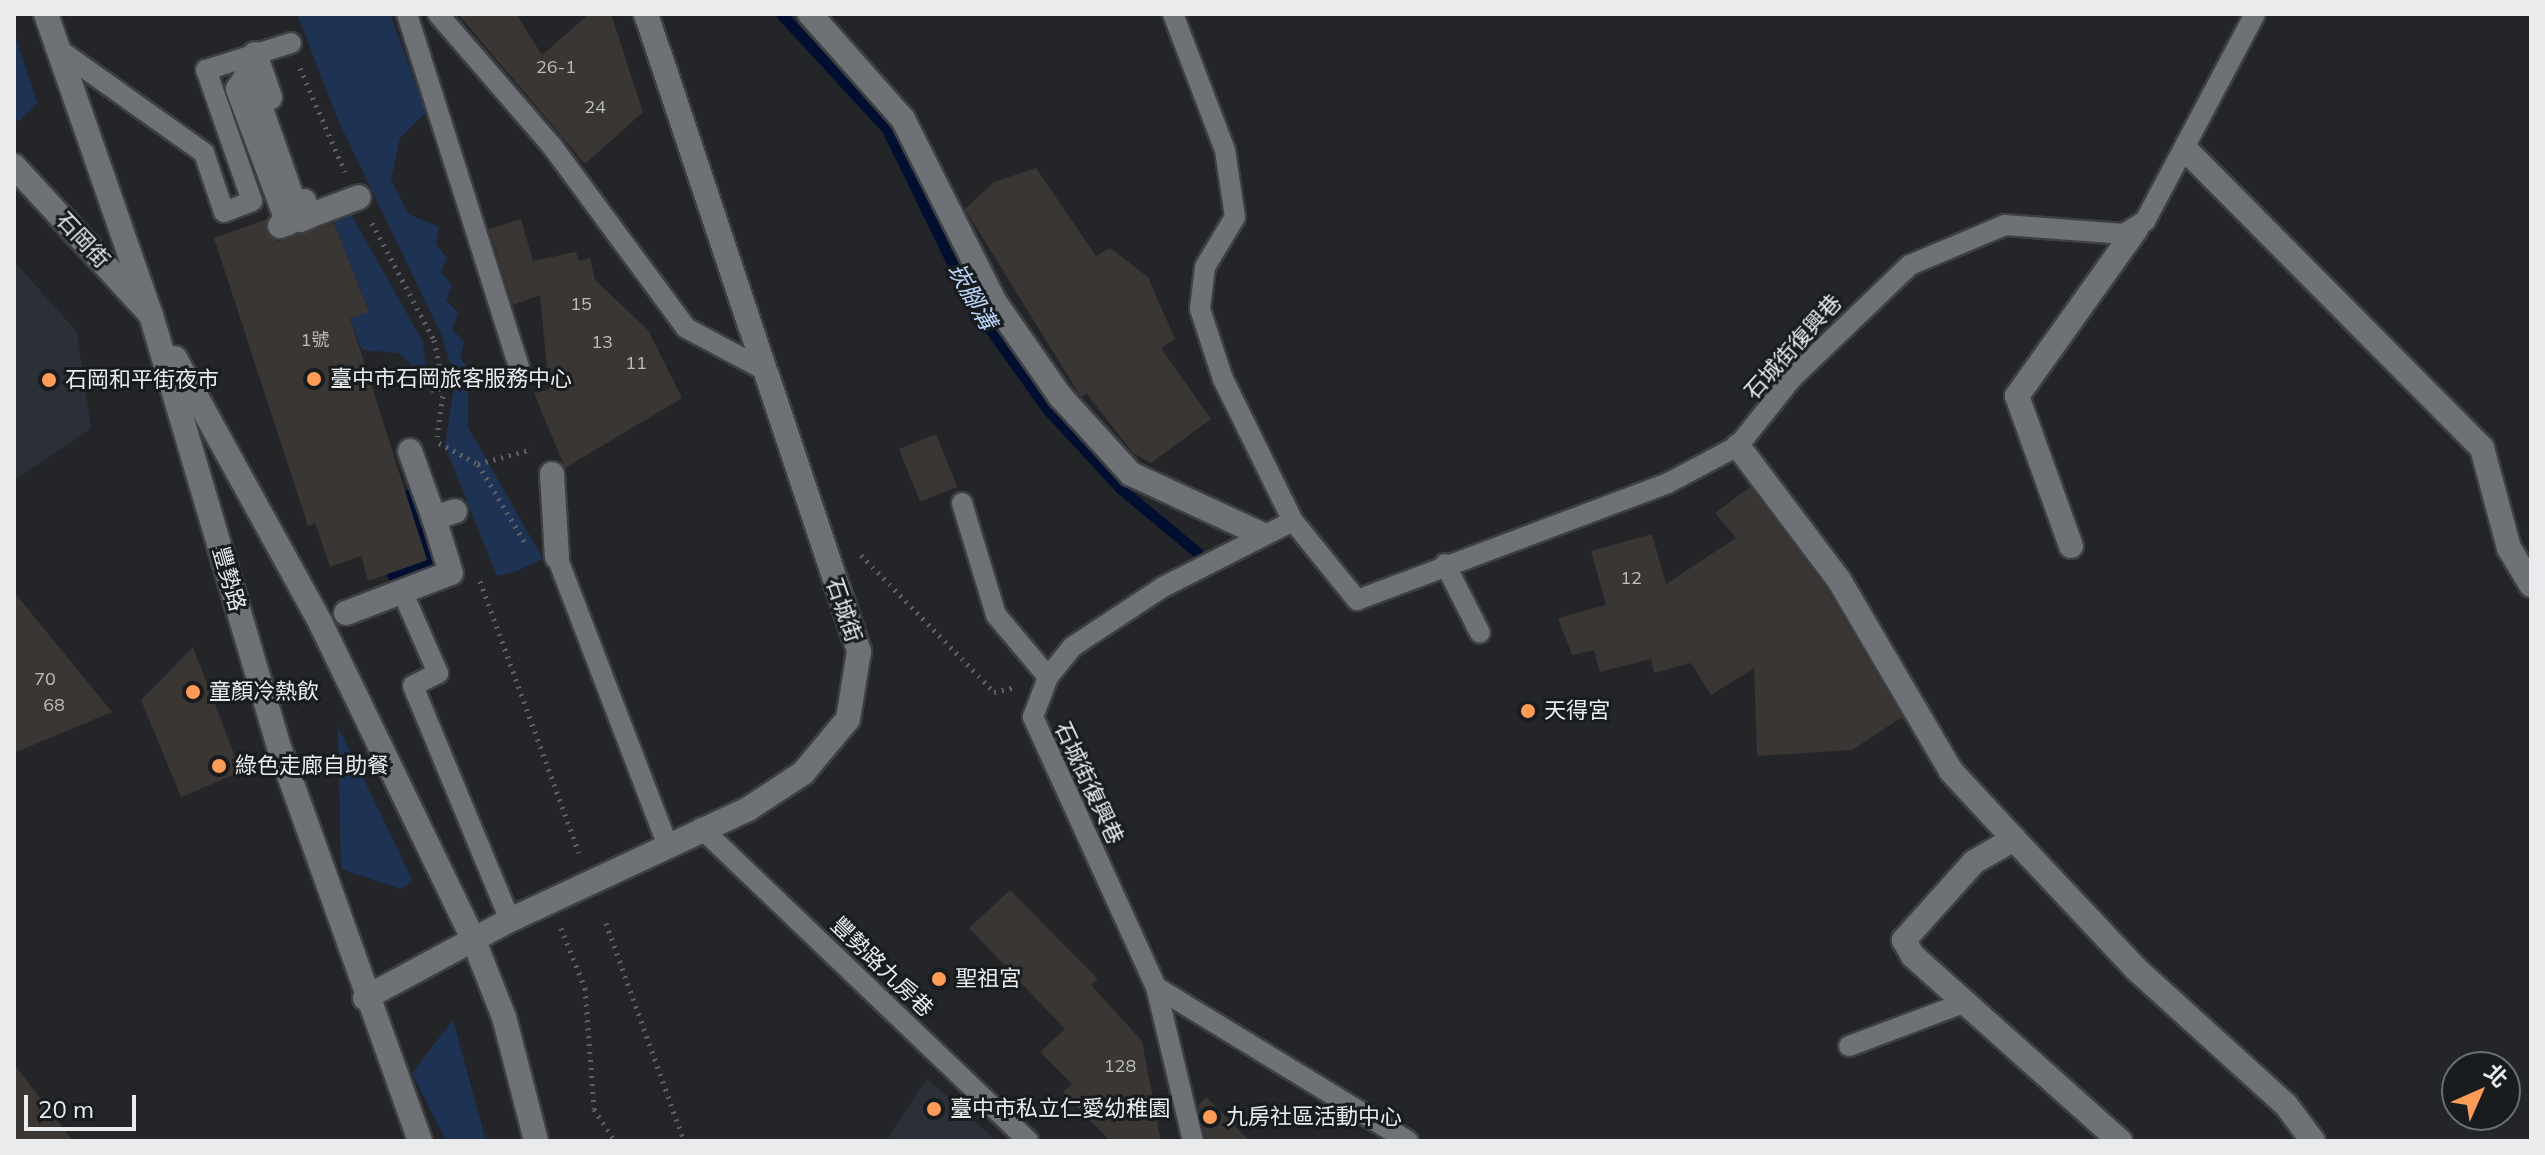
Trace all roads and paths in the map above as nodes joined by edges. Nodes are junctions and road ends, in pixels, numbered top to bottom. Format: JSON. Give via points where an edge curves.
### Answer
{"nodes":[{"id":1,"x":46,"y":14,"type":"edge"},
{"id":2,"x":407,"y":14,"type":"edge"},
{"id":3,"x":438,"y":14,"type":"edge"},
{"id":4,"x":646,"y":14,"type":"edge"},
{"id":5,"x":810,"y":14,"type":"edge"},
{"id":6,"x":1173,"y":14,"type":"edge"},
{"id":7,"x":2255,"y":14,"type":"edge"},
{"id":8,"x":291,"y":43,"type":"dead end"},
{"id":9,"x":55,"y":47,"type":"junction"},
{"id":10,"x":255,"y":54,"type":"junction"},
{"id":11,"x":2186,"y":150,"type":"junction"},
{"id":12,"x":14,"y":166,"type":"edge"},
{"id":13,"x":359,"y":197,"type":"dead end"},
{"id":14,"x":309,"y":216,"type":"junction"},
{"id":15,"x":280,"y":226,"type":"dead end"},
{"id":16,"x":2136,"y":229,"type":"junction"},
{"id":17,"x":151,"y":315,"type":"junction"},
{"id":18,"x":519,"y":368,"type":"dead end"},
{"id":19,"x":761,"y":368,"type":"junction"},
{"id":20,"x":444,"y":388,"type":"dead end"},
{"id":21,"x":431,"y":390,"type":"dead end"},
{"id":22,"x":435,"y":441,"type":"dead end"},
{"id":23,"x":1738,"y":446,"type":"junction"},
{"id":24,"x":532,"y":449,"type":"dead end"},
{"id":25,"x":410,"y":451,"type":"dead end"},
{"id":26,"x":478,"y":464,"type":"junction"},
{"id":27,"x":552,"y":474,"type":"dead end"},
{"id":28,"x":962,"y":503,"type":"dead end"},
{"id":29,"x":1293,"y":521,"type":"junction"},
{"id":30,"x":818,"y":532,"type":"junction"},
{"id":31,"x":1261,"y":534,"type":"junction"},
{"id":32,"x":2071,"y":546,"type":"dead end"},
{"id":33,"x":557,"y":557,"type":"junction"},
{"id":34,"x":1445,"y":564,"type":"junction"},
{"id":35,"x":2531,"y":585,"type":"edge"},
{"id":36,"x":389,"y":588,"type":"junction"},
{"id":37,"x":346,"y":613,"type":"dead end"},
{"id":38,"x":1480,"y":633,"type":"dead end"},
{"id":39,"x":1048,"y":677,"type":"junction"},
{"id":40,"x":701,"y":828,"type":"junction"},
{"id":41,"x":2014,"y":839,"type":"junction"},
{"id":42,"x":667,"y":844,"type":"junction"},
{"id":43,"x":547,"y":903,"type":"junction"},
{"id":44,"x":510,"y":920,"type":"junction"},
{"id":45,"x":606,"y":923,"type":"dead end"},
{"id":46,"x":474,"y":941,"type":"junction"},
{"id":47,"x":1156,"y":987,"type":"junction"},
{"id":48,"x":365,"y":998,"type":"junction"},
{"id":49,"x":1966,"y":1002,"type":"junction"},
{"id":50,"x":1849,"y":1046,"type":"dead end"},
{"id":51,"x":420,"y":1141,"type":"edge"},
{"id":52,"x":536,"y":1141,"type":"edge"},
{"id":53,"x":615,"y":1141,"type":"edge"},
{"id":54,"x":684,"y":1141,"type":"edge"},
{"id":55,"x":1029,"y":1141,"type":"edge"},
{"id":56,"x":1193,"y":1141,"type":"edge"},
{"id":57,"x":1408,"y":1141,"type":"edge"},
{"id":58,"x":2120,"y":1141,"type":"edge"},
{"id":59,"x":2313,"y":1141,"type":"edge"}],
"edges":[{"from":1,"to":9,"type":"street","name":"豐勢路"},
{"from":2,"to":18,"type":"lane"},
{"from":3,"to":19,"type":"lane","via":[[552,146],[686,328]]},
{"from":4,"to":19,"type":"street","name":"石城街"},
{"from":5,"to":31,"type":"street","via":[[903,119],[994,301],[1060,396],[1131,474]]},
{"from":6,"to":29,"type":"lane","name":"石城街復興巷","via":[[1225,150],[1235,217],[1205,267],[1200,309],[1223,379]]},
{"from":7,"to":11,"type":"lane"},
{"from":8,"to":10,"type":"lane"},
{"from":9,"to":10,"type":"lane","via":[[204,153],[224,212],[252,201],[206,70]]},
{"from":9,"to":17,"type":"street","name":"豐勢路"},
{"from":10,"to":14,"type":"street"},
{"from":11,"to":16,"type":"lane"},
{"from":11,"to":35,"type":"street","via":[[2482,448],[2509,548]]},
{"from":12,"to":17,"type":"street","name":"石岡街"},
{"from":13,"to":14,"type":"street"},
{"from":14,"to":15,"type":"street","via":[[300,220],[253,86],[244,80],[238,89],[288,223]]},
{"from":16,"to":23,"type":"lane","name":"石城街復興巷","via":[[2005,225],[1910,265],[1792,378]]},
{"from":16,"to":32,"type":"street","via":[[2017,396]]},
{"from":17,"to":46,"type":"street","via":[[321,624]]},
{"from":17,"to":48,"type":"street","name":"豐勢路","via":[[279,747]]},
{"from":19,"to":30,"type":"street","name":"石城街"},
{"from":20,"to":21,"type":"path"},
{"from":22,"to":26,"type":"path"},
{"from":23,"to":34,"type":"lane","name":"石城街復興巷","via":[[1668,483]]},
{"from":23,"to":41,"type":"street","via":[[1839,580],[1951,771]]},
{"from":24,"to":26,"type":"path"},
{"from":25,"to":36,"type":"street","via":[[445,515],[451,573]]},
{"from":26,"to":33,"type":"path","via":[[523,540]]},
{"from":27,"to":33,"type":"street"},
{"from":28,"to":39,"type":"lane","via":[[996,615]]},
{"from":29,"to":31,"type":"lane","name":"石城街復興巷"},
{"from":29,"to":34,"type":"lane","name":"石城街復興巷","via":[[1357,600]]},
{"from":30,"to":39,"type":"path","via":[[868,559],[950,655],[994,692]]},
{"from":30,"to":40,"type":"street","name":"石城街","via":[[859,651],[848,719],[803,773],[748,809]]},
{"from":31,"to":39,"type":"lane","name":"石城街復興巷","via":[[1072,647]]},
{"from":33,"to":42,"type":"lane"},
{"from":34,"to":38,"type":"lane"},
{"from":36,"to":37,"type":"street"},
{"from":36,"to":44,"type":"lane","via":[[438,673],[413,686]]},
{"from":39,"to":47,"type":"lane","name":"石城街復興巷","via":[[1033,717]]},
{"from":40,"to":42,"type":"street","name":"石城街"},
{"from":40,"to":55,"type":"lane","name":"豐勢路九房巷"},
{"from":41,"to":49,"type":"street","via":[[1974,862],[1904,940]]},
{"from":41,"to":59,"type":"street","via":[[2135,968],[2286,1105]]},
{"from":42,"to":43,"type":"street","name":"石城街"},
{"from":43,"to":44,"type":"street","name":"石城街"},
{"from":43,"to":53,"type":"path","via":[[577,956],[594,1109]]},
{"from":44,"to":46,"type":"street","name":"石城街"},
{"from":45,"to":54,"type":"path"},
{"from":46,"to":48,"type":"street","name":"石城街"},
{"from":46,"to":52,"type":"street","via":[[504,1017]]},
{"from":47,"to":56,"type":"lane","name":"石城街復興巷"},
{"from":47,"to":57,"type":"lane"},
{"from":48,"to":51,"type":"street","name":"豐勢路"},
{"from":49,"to":50,"type":"lane"},
{"from":49,"to":58,"type":"street"}]}
